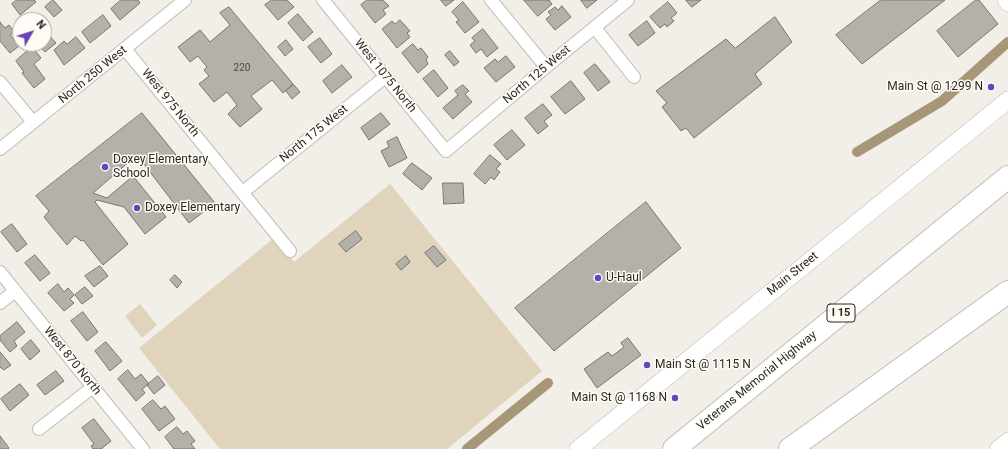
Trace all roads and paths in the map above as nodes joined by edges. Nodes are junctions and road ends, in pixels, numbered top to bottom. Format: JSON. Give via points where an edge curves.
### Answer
{"nodes":[{"id":1,"x":185,"y":0,"type":"edge"},
{"id":2,"x":323,"y":0,"type":"edge"},
{"id":3,"x":491,"y":0,"type":"edge"},
{"id":4,"x":628,"y":0,"type":"edge"},
{"id":5,"x":1005,"y":0,"type":"edge"},
{"id":6,"x":1008,"y":4,"type":"edge"},
{"id":7,"x":594,"y":28,"type":"junction"},
{"id":8,"x":125,"y":49,"type":"junction"},
{"id":9,"x":546,"y":67,"type":"junction"},
{"id":10,"x":386,"y":77,"type":"junction"},
{"id":11,"x":634,"y":77,"type":"dead end"},
{"id":12,"x":0,"y":82,"type":"edge"},
{"id":13,"x":1008,"y":100,"type":"edge"},
{"id":14,"x":33,"y":122,"type":"junction"},
{"id":15,"x":0,"y":149,"type":"edge"},
{"id":16,"x":446,"y":151,"type":"joint"},
{"id":17,"x":1008,"y":177,"type":"edge"},
{"id":18,"x":243,"y":192,"type":"junction"},
{"id":19,"x":290,"y":251,"type":"dead end"},
{"id":20,"x":0,"y":272,"type":"edge"},
{"id":21,"x":15,"y":291,"type":"junction"},
{"id":22,"x":1008,"y":292,"type":"edge"},
{"id":23,"x":0,"y":303,"type":"edge"},
{"id":24,"x":93,"y":387,"type":"junction"},
{"id":25,"x":39,"y":429,"type":"dead end"},
{"id":26,"x":811,"y":435,"type":"junction"},
{"id":27,"x":1008,"y":440,"type":"edge"},
{"id":28,"x":143,"y":449,"type":"edge"},
{"id":29,"x":578,"y":449,"type":"edge"},
{"id":30,"x":674,"y":449,"type":"edge"},
{"id":31,"x":790,"y":449,"type":"edge"},
{"id":32,"x":793,"y":449,"type":"edge"},
{"id":33,"x":997,"y":449,"type":"edge"}],
"edges":[{"from":1,"to":8,"type":"street","name":"North 250 West"},
{"from":2,"to":10,"type":"street","name":"West 1075 North"},
{"from":3,"to":9,"type":"street"},
{"from":4,"to":7,"type":"street","name":"North 125 West"},
{"from":5,"to":6,"type":"street"},
{"from":7,"to":9,"type":"street","name":"North 125 West"},
{"from":7,"to":11,"type":"street"},
{"from":8,"to":14,"type":"street","name":"North 250 West"},
{"from":8,"to":18,"type":"street","name":"West 975 North"},
{"from":9,"to":16,"type":"street","name":"North 125 West"},
{"from":10,"to":16,"type":"street","name":"West 1075 North"},
{"from":10,"to":18,"type":"street","name":"North 175 West"},
{"from":12,"to":14,"type":"street"},
{"from":13,"to":29,"type":"main road","name":"Main Street"},
{"from":14,"to":15,"type":"street","name":"North 250 West"},
{"from":17,"to":30,"type":"highway","name":"Veterans Memorial Highway","number":"I 15"},
{"from":18,"to":19,"type":"street","name":"West 975 North"},
{"from":20,"to":21,"type":"street","name":"West 870 North"},
{"from":21,"to":23,"type":"street"},
{"from":21,"to":24,"type":"street","name":"West 870 North"},
{"from":22,"to":26,"type":"highway"},
{"from":24,"to":25,"type":"street"},
{"from":24,"to":28,"type":"street","name":"West 870 North"},
{"from":26,"to":31,"type":"highway"},
{"from":26,"to":32,"type":"highway"},
{"from":27,"to":33,"type":"street"}]}
